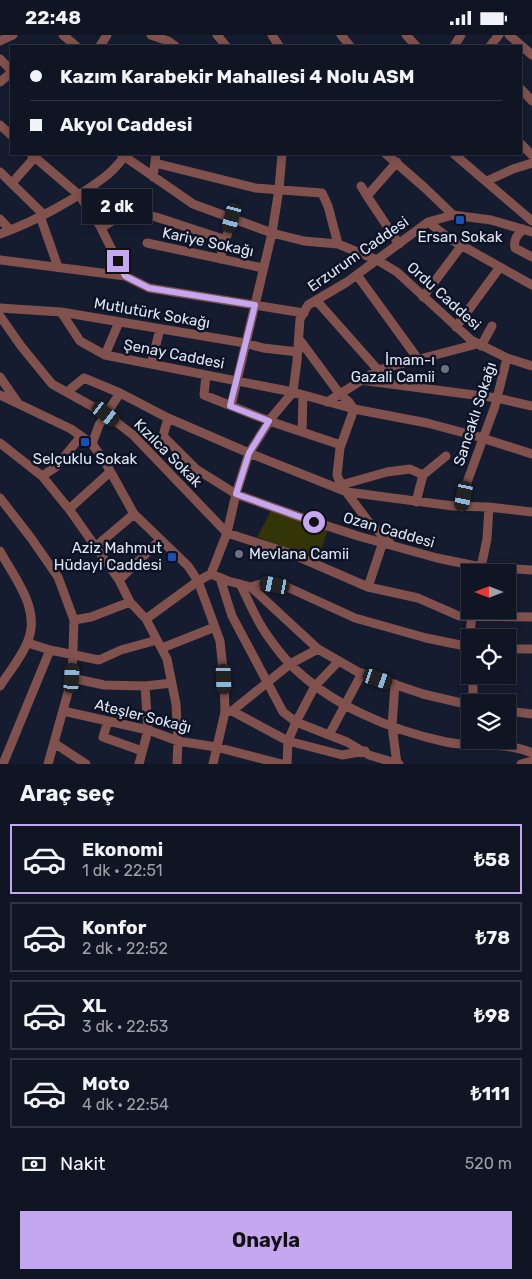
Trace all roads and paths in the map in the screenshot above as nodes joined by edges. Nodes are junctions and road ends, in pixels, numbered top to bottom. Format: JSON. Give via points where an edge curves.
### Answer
{"nodes":[{"id":1,"x":13,"y":35,"type":"edge"},
{"id":2,"x":63,"y":35,"type":"edge"},
{"id":3,"x":151,"y":35,"type":"edge"},
{"id":4,"x":177,"y":35,"type":"edge"},
{"id":5,"x":217,"y":35,"type":"edge"},
{"id":6,"x":341,"y":35,"type":"edge"},
{"id":7,"x":406,"y":35,"type":"edge"},
{"id":8,"x":499,"y":35,"type":"edge"},
{"id":9,"x":509,"y":35,"type":"edge"},
{"id":10,"x":0,"y":41,"type":"edge"},
{"id":11,"x":171,"y":44,"type":"edge"},
{"id":12,"x":73,"y":45,"type":"edge"},
{"id":13,"x":225,"y":45,"type":"edge"},
{"id":14,"x":349,"y":45,"type":"edge"},
{"id":15,"x":415,"y":45,"type":"edge"},
{"id":16,"x":491,"y":45,"type":"edge"},
{"id":17,"x":520,"y":45,"type":"edge"},
{"id":18,"x":522,"y":46,"type":"edge"},
{"id":19,"x":532,"y":55,"type":"edge"},
{"id":20,"x":0,"y":59,"type":"edge"},
{"id":21,"x":10,"y":70,"type":"edge"},
{"id":22,"x":10,"y":72,"type":"edge"},
{"id":23,"x":0,"y":82,"type":"edge"},
{"id":24,"x":522,"y":90,"type":"edge"},
{"id":25,"x":532,"y":101,"type":"edge"},
{"id":26,"x":0,"y":125,"type":"edge"},
{"id":27,"x":10,"y":134,"type":"edge"},
{"id":28,"x":522,"y":145,"type":"edge"},
{"id":29,"x":123,"y":155,"type":"edge"},
{"id":30,"x":282,"y":155,"type":"edge"},
{"id":31,"x":387,"y":155,"type":"edge"},
{"id":32,"x":455,"y":155,"type":"edge"},
{"id":33,"x":532,"y":155,"type":"edge"},
{"id":34,"x":33,"y":156,"type":"edge"},
{"id":35,"x":155,"y":158,"type":"edge"},
{"id":36,"x":397,"y":162,"type":"junction"},
{"id":37,"x":532,"y":163,"type":"edge"},
{"id":38,"x":0,"y":172,"type":"edge"},
{"id":39,"x":153,"y":177,"type":"junction"},
{"id":40,"x":487,"y":181,"type":"junction"},
{"id":41,"x":12,"y":183,"type":"junction"},
{"id":42,"x":361,"y":186,"type":"dead end"},
{"id":43,"x":280,"y":189,"type":"junction"},
{"id":44,"x":79,"y":195,"type":"junction"},
{"id":45,"x":367,"y":196,"type":"junction"},
{"id":46,"x":42,"y":215,"type":"junction"},
{"id":47,"x":452,"y":215,"type":"junction"},
{"id":48,"x":232,"y":218,"type":"junction"},
{"id":49,"x":0,"y":219,"type":"edge"},
{"id":50,"x":532,"y":221,"type":"edge"},
{"id":51,"x":428,"y":222,"type":"junction"},
{"id":52,"x":101,"y":228,"type":"junction"},
{"id":53,"x":10,"y":230,"type":"junction"},
{"id":54,"x":527,"y":231,"type":"edge"},
{"id":55,"x":272,"y":233,"type":"junction"},
{"id":56,"x":0,"y":234,"type":"edge"},
{"id":57,"x":226,"y":240,"type":"junction"},
{"id":58,"x":147,"y":243,"type":"dead end"},
{"id":59,"x":338,"y":244,"type":"junction"},
{"id":60,"x":399,"y":244,"type":"junction"},
{"id":61,"x":462,"y":245,"type":"junction"},
{"id":62,"x":532,"y":257,"type":"edge"},
{"id":63,"x":220,"y":259,"type":"junction"},
{"id":64,"x":0,"y":260,"type":"edge"},
{"id":65,"x":377,"y":261,"type":"junction"},
{"id":66,"x":58,"y":267,"type":"junction"},
{"id":67,"x":500,"y":267,"type":"junction"},
{"id":68,"x":264,"y":268,"type":"junction"},
{"id":69,"x":357,"y":275,"type":"junction"},
{"id":70,"x":125,"y":276,"type":"junction"},
{"id":71,"x":532,"y":285,"type":"edge"},
{"id":72,"x":423,"y":297,"type":"junction"},
{"id":73,"x":316,"y":300,"type":"junction"},
{"id":74,"x":255,"y":305,"type":"junction"},
{"id":75,"x":0,"y":307,"type":"edge"},
{"id":76,"x":61,"y":312,"type":"junction"},
{"id":77,"x":304,"y":313,"type":"junction"},
{"id":78,"x":0,"y":316,"type":"edge"},
{"id":79,"x":119,"y":322,"type":"junction"},
{"id":80,"x":492,"y":326,"type":"dead end"},
{"id":81,"x":456,"y":327,"type":"junction"},
{"id":82,"x":160,"y":329,"type":"junction"},
{"id":83,"x":298,"y":339,"type":"junction"},
{"id":84,"x":246,"y":343,"type":"junction"},
{"id":85,"x":479,"y":345,"type":"junction"},
{"id":86,"x":298,"y":352,"type":"junction"},
{"id":87,"x":105,"y":355,"type":"junction"},
{"id":88,"x":507,"y":358,"type":"junction"},
{"id":89,"x":418,"y":359,"type":"junction"},
{"id":90,"x":151,"y":364,"type":"junction"},
{"id":91,"x":532,"y":366,"type":"edge"},
{"id":92,"x":378,"y":370,"type":"junction"},
{"id":93,"x":206,"y":375,"type":"junction"},
{"id":94,"x":0,"y":377,"type":"edge"},
{"id":95,"x":237,"y":381,"type":"junction"},
{"id":96,"x":360,"y":381,"type":"junction"},
{"id":97,"x":66,"y":392,"type":"junction"},
{"id":98,"x":293,"y":392,"type":"junction"},
{"id":99,"x":120,"y":393,"type":"junction"},
{"id":100,"x":338,"y":393,"type":"junction"},
{"id":101,"x":0,"y":395,"type":"edge"},
{"id":102,"x":304,"y":395,"type":"junction"},
{"id":103,"x":497,"y":398,"type":"junction"},
{"id":104,"x":327,"y":402,"type":"junction"},
{"id":105,"x":18,"y":403,"type":"junction"},
{"id":106,"x":230,"y":406,"type":"junction"},
{"id":107,"x":532,"y":406,"type":"edge"},
{"id":108,"x":354,"y":409,"type":"junction"},
{"id":109,"x":106,"y":414,"type":"junction"},
{"id":110,"x":168,"y":418,"type":"junction"},
{"id":111,"x":269,"y":421,"type":"junction"},
{"id":112,"x":302,"y":432,"type":"junction"},
{"id":113,"x":81,"y":436,"type":"junction"},
{"id":114,"x":482,"y":439,"type":"junction"},
{"id":115,"x":0,"y":443,"type":"edge"},
{"id":116,"x":92,"y":444,"type":"junction"},
{"id":117,"x":342,"y":445,"type":"junction"},
{"id":118,"x":249,"y":453,"type":"junction"},
{"id":119,"x":532,"y":454,"type":"edge"},
{"id":120,"x":446,"y":456,"type":"dead end"},
{"id":121,"x":110,"y":472,"type":"junction"},
{"id":122,"x":423,"y":475,"type":"junction"},
{"id":123,"x":42,"y":476,"type":"junction"},
{"id":124,"x":344,"y":488,"type":"junction"},
{"id":125,"x":236,"y":494,"type":"junction"},
{"id":126,"x":0,"y":498,"type":"edge"},
{"id":127,"x":416,"y":502,"type":"junction"},
{"id":128,"x":462,"y":507,"type":"junction"},
{"id":129,"x":489,"y":507,"type":"junction"},
{"id":130,"x":69,"y":509,"type":"junction"},
{"id":131,"x":532,"y":512,"type":"edge"},
{"id":132,"x":134,"y":514,"type":"junction"},
{"id":133,"x":227,"y":533,"type":"junction"},
{"id":134,"x":160,"y":540,"type":"junction"},
{"id":135,"x":383,"y":542,"type":"junction"},
{"id":136,"x":393,"y":545,"type":"junction"},
{"id":137,"x":96,"y":547,"type":"junction"},
{"id":138,"x":0,"y":551,"type":"edge"},
{"id":139,"x":482,"y":564,"type":"edge"},
{"id":140,"x":461,"y":565,"type":"edge"},
{"id":141,"x":516,"y":571,"type":"edge"},
{"id":142,"x":532,"y":571,"type":"edge"},
{"id":143,"x":216,"y":576,"type":"junction"},
{"id":144,"x":119,"y":580,"type":"junction"},
{"id":145,"x":198,"y":581,"type":"junction"},
{"id":146,"x":240,"y":585,"type":"junction"},
{"id":147,"x":252,"y":587,"type":"junction"},
{"id":148,"x":368,"y":587,"type":"junction"},
{"id":149,"x":130,"y":602,"type":"junction"},
{"id":150,"x":461,"y":616,"type":"edge"},
{"id":151,"x":516,"y":616,"type":"edge"},
{"id":152,"x":532,"y":617,"type":"edge"},
{"id":153,"x":146,"y":619,"type":"junction"},
{"id":154,"x":74,"y":620,"type":"junction"},
{"id":155,"x":215,"y":627,"type":"junction"},
{"id":156,"x":28,"y":643,"type":"junction"},
{"id":157,"x":160,"y":644,"type":"junction"},
{"id":158,"x":461,"y":645,"type":"edge"},
{"id":159,"x":318,"y":649,"type":"junction"},
{"id":160,"x":516,"y":649,"type":"edge"},
{"id":161,"x":532,"y":649,"type":"edge"},
{"id":162,"x":50,"y":650,"type":"junction"},
{"id":163,"x":74,"y":655,"type":"junction"},
{"id":164,"x":340,"y":661,"type":"junction"},
{"id":165,"x":290,"y":664,"type":"junction"},
{"id":166,"x":362,"y":673,"type":"junction"},
{"id":167,"x":72,"y":678,"type":"junction"},
{"id":168,"x":172,"y":683,"type":"junction"},
{"id":169,"x":268,"y":683,"type":"junction"},
{"id":170,"x":395,"y":684,"type":"junction"},
{"id":171,"x":0,"y":686,"type":"edge"},
{"id":172,"x":145,"y":686,"type":"junction"},
{"id":173,"x":315,"y":686,"type":"junction"},
{"id":174,"x":461,"y":702,"type":"edge"},
{"id":175,"x":345,"y":704,"type":"junction"},
{"id":176,"x":63,"y":711,"type":"junction"},
{"id":177,"x":228,"y":712,"type":"junction"},
{"id":178,"x":516,"y":712,"type":"edge"},
{"id":179,"x":532,"y":714,"type":"edge"},
{"id":180,"x":108,"y":721,"type":"junction"},
{"id":181,"x":296,"y":722,"type":"junction"},
{"id":182,"x":392,"y":726,"type":"junction"},
{"id":183,"x":148,"y":730,"type":"junction"},
{"id":184,"x":329,"y":735,"type":"junction"},
{"id":185,"x":178,"y":741,"type":"junction"},
{"id":186,"x":288,"y":741,"type":"junction"},
{"id":187,"x":54,"y":743,"type":"junction"},
{"id":188,"x":216,"y":747,"type":"junction"},
{"id":189,"x":142,"y":751,"type":"junction"},
{"id":190,"x":365,"y":751,"type":"junction"},
{"id":191,"x":532,"y":753,"type":"edge"},
{"id":192,"x":3,"y":764,"type":"edge"},
{"id":193,"x":48,"y":764,"type":"edge"},
{"id":194,"x":86,"y":764,"type":"edge"},
{"id":195,"x":139,"y":764,"type":"edge"},
{"id":196,"x":177,"y":764,"type":"edge"},
{"id":197,"x":213,"y":764,"type":"edge"},
{"id":198,"x":282,"y":764,"type":"edge"},
{"id":199,"x":287,"y":764,"type":"edge"},
{"id":200,"x":398,"y":764,"type":"edge"}],
"edges":[{"from":1,"to":10,"type":"street"},
{"from":2,"to":12,"type":"street"},
{"from":3,"to":11,"type":"street"},
{"from":4,"to":11,"type":"street"},
{"from":5,"to":13,"type":"street"},
{"from":6,"to":14,"type":"street"},
{"from":7,"to":15,"type":"street"},
{"from":8,"to":16,"type":"street"},
{"from":9,"to":17,"type":"street"},
{"from":18,"to":19,"type":"street"},
{"from":20,"to":21,"type":"street"},
{"from":22,"to":23,"type":"street"},
{"from":24,"to":25,"type":"street"},
{"from":26,"to":27,"type":"street"},
{"from":28,"to":33,"type":"street"},
{"from":29,"to":39,"type":"street","name":"Ordu Caddesi"},
{"from":29,"to":44,"type":"street","via":[[108,175]]},
{"from":30,"to":43,"type":"street"},
{"from":31,"to":36,"type":"street"},
{"from":32,"to":40,"type":"street"},
{"from":34,"to":41,"type":"street"},
{"from":34,"to":44,"type":"street"},
{"from":35,"to":39,"type":"street"},
{"from":35,"to":43,"type":"street","via":[[255,188]]},
{"from":36,"to":45,"type":"street"},
{"from":36,"to":47,"type":"street"},
{"from":37,"to":40,"type":"street"},
{"from":38,"to":41,"type":"street"},
{"from":39,"to":48,"type":"street","name":"Ordu Caddesi","via":[[193,204]]},
{"from":40,"to":50,"type":"street"},
{"from":41,"to":46,"type":"street"},
{"from":42,"to":45,"type":"street"},
{"from":43,"to":55,"type":"street"},
{"from":43,"to":59,"type":"street","via":[[322,193]]},
{"from":44,"to":46,"type":"street"},
{"from":44,"to":52,"type":"street"},
{"from":45,"to":60,"type":"street"},
{"from":46,"to":53,"type":"street"},
{"from":46,"to":66,"type":"street"},
{"from":47,"to":51,"type":"street","name":"Erzurum Caddesi"},
{"from":47,"to":54,"type":"street","name":"Erzurum Caddesi","via":[[491,220]]},
{"from":48,"to":55,"type":"street","name":"Ordu Caddesi"},
{"from":48,"to":57,"type":"street"},
{"from":49,"to":53,"type":"street"},
{"from":51,"to":60,"type":"street","name":"Erzurum Caddesi"},
{"from":51,"to":61,"type":"street"},
{"from":52,"to":57,"type":"street","via":[[130,210]]},
{"from":52,"to":70,"type":"street"},
{"from":53,"to":56,"type":"street"},
{"from":54,"to":62,"type":"street","via":[[514,243],[515,247]]},
{"from":55,"to":59,"type":"street","name":"Ordu Caddesi","via":[[304,241]]},
{"from":55,"to":68,"type":"street"},
{"from":57,"to":63,"type":"street"},
{"from":58,"to":63,"type":"street","name":"Kariye Sokağı"},
{"from":59,"to":65,"type":"street","name":"Ordu Caddesi"},
{"from":60,"to":65,"type":"street","name":"Erzurum Caddesi"},
{"from":61,"to":67,"type":"street"},
{"from":61,"to":72,"type":"street"},
{"from":63,"to":68,"type":"street","name":"Kariye Sokağı"},
{"from":64,"to":66,"type":"street"},
{"from":65,"to":69,"type":"street","name":"Erzurum Caddesi"},
{"from":65,"to":72,"type":"street","name":"Ordu Caddesi","via":[[397,272]]},
{"from":66,"to":70,"type":"street"},
{"from":67,"to":71,"type":"street"},
{"from":67,"to":81,"type":"street"},
{"from":68,"to":74,"type":"street"},
{"from":69,"to":73,"type":"street","name":"Erzurum Caddesi"},
{"from":69,"to":89,"type":"street"},
{"from":70,"to":74,"type":"street","via":[[149,288]]},
{"from":72,"to":81,"type":"street","name":"Ordu Caddesi"},
{"from":73,"to":77,"type":"street","name":"Erzurum Caddesi"},
{"from":73,"to":92,"type":"street"},
{"from":74,"to":77,"type":"street"},
{"from":74,"to":84,"type":"street"},
{"from":75,"to":76,"type":"street","name":"Mutlutürk Sokağı"},
{"from":76,"to":79,"type":"street","name":"Mutlutürk Sokağı"},
{"from":76,"to":87,"type":"street","name":"Şenay Caddesi","via":[[80,341]]},
{"from":77,"to":83,"type":"street","name":"Erzurum Caddesi","via":[[300,319]]},
{"from":78,"to":97,"type":"street","name":"Kızılca Sokak","via":[[52,384]]},
{"from":79,"to":82,"type":"street","name":"Mutlutürk Sokağı"},
{"from":79,"to":87,"type":"street"},
{"from":80,"to":85,"type":"street"},
{"from":81,"to":85,"type":"street","name":"Ordu Caddesi"},
{"from":82,"to":84,"type":"street","name":"Mutlutürk Sokağı"},
{"from":82,"to":90,"type":"street"},
{"from":83,"to":86,"type":"street","name":"Erzurum Caddesi"},
{"from":83,"to":100,"type":"street"},
{"from":84,"to":86,"type":"street","name":"Mutlutürk Sokağı"},
{"from":84,"to":95,"type":"street"},
{"from":85,"to":88,"type":"street","name":"Ordu Caddesi"},
{"from":85,"to":89,"type":"street"},
{"from":86,"to":98,"type":"street","name":"Erzurum Caddesi"},
{"from":87,"to":90,"type":"street","name":"Şenay Caddesi"},
{"from":88,"to":91,"type":"street","name":"Ordu Caddesi"},
{"from":88,"to":103,"type":"street","name":"Sancaklı Sokağı"},
{"from":89,"to":92,"type":"street"},
{"from":90,"to":93,"type":"street","name":"Şenay Caddesi"},
{"from":92,"to":96,"type":"street"},
{"from":93,"to":95,"type":"street","name":"Şenay Caddesi"},
{"from":93,"to":106,"type":"street","via":[[204,395]]},
{"from":94,"to":105,"type":"street"},
{"from":95,"to":98,"type":"street","name":"Şenay Caddesi"},
{"from":95,"to":106,"type":"street"},
{"from":96,"to":100,"type":"street"},
{"from":96,"to":103,"type":"street"},
{"from":97,"to":99,"type":"street","via":[[84,378]]},
{"from":97,"to":109,"type":"street","name":"Kızılca Sokak"},
{"from":98,"to":102,"type":"street","name":"Şenay Caddesi"},
{"from":98,"to":111,"type":"street"},
{"from":99,"to":109,"type":"street"},
{"from":99,"to":110,"type":"street"},
{"from":100,"to":104,"type":"street"},
{"from":100,"to":108,"type":"street"},
{"from":101,"to":105,"type":"street"},
{"from":102,"to":104,"type":"street","name":"Şenay Caddesi"},
{"from":102,"to":112,"type":"street"},
{"from":103,"to":107,"type":"street"},
{"from":103,"to":114,"type":"street","name":"Sancaklı Sokağı"},
{"from":104,"to":108,"type":"street","name":"Şenay Caddesi"},
{"from":105,"to":113,"type":"street"},
{"from":106,"to":111,"type":"street"},
{"from":108,"to":114,"type":"street","name":"Şenay Caddesi","via":[[427,423]]},
{"from":108,"to":117,"type":"street"},
{"from":109,"to":116,"type":"street"},
{"from":109,"to":133,"type":"street","name":"Kızılca Sokak","via":[[133,435]]},
{"from":110,"to":118,"type":"street"},
{"from":110,"to":125,"type":"street","name":"Ozan Caddesi","via":[[163,436],[196,469]]},
{"from":111,"to":112,"type":"street"},
{"from":111,"to":118,"type":"street"},
{"from":112,"to":117,"type":"street"},
{"from":113,"to":116,"type":"street"},
{"from":113,"to":123,"type":"street","via":[[56,467]]},
{"from":114,"to":119,"type":"street","name":"Şenay Caddesi"},
{"from":114,"to":128,"type":"street","name":"Sancaklı Sokağı"},
{"from":115,"to":123,"type":"street"},
{"from":116,"to":121,"type":"street"},
{"from":117,"to":124,"type":"street","via":[[337,475]]},
{"from":118,"to":124,"type":"street"},
{"from":118,"to":125,"type":"street"},
{"from":120,"to":122,"type":"street"},
{"from":121,"to":130,"type":"street"},
{"from":121,"to":132,"type":"street"},
{"from":122,"to":124,"type":"street","via":[[410,469],[388,472]]},
{"from":122,"to":127,"type":"street"},
{"from":123,"to":130,"type":"street"},
{"from":124,"to":127,"type":"street"},
{"from":124,"to":136,"type":"street","via":[[368,521]]},
{"from":125,"to":133,"type":"street"},
{"from":125,"to":135,"type":"street","name":"Ozan Caddesi"},
{"from":126,"to":154,"type":"street","via":[[58,577]]},
{"from":127,"to":128,"type":"street"},
{"from":128,"to":129,"type":"street"},
{"from":129,"to":131,"type":"street"},
{"from":129,"to":139,"type":"street"},
{"from":130,"to":137,"type":"street"},
{"from":132,"to":134,"type":"street"},
{"from":132,"to":137,"type":"street"},
{"from":133,"to":143,"type":"street"},
{"from":133,"to":148,"type":"street","via":[[292,554]]},
{"from":134,"to":144,"type":"street"},
{"from":134,"to":145,"type":"street","via":[[188,566]]},
{"from":135,"to":136,"type":"street","name":"Ozan Caddesi"},
{"from":135,"to":148,"type":"street"},
{"from":136,"to":140,"type":"street","name":"Ozan Caddesi"},
{"from":137,"to":144,"type":"street"},
{"from":138,"to":156,"type":"street","via":[[29,602],[32,619]]},
{"from":141,"to":142,"type":"street","name":"Ozan Caddesi"},
{"from":143,"to":145,"type":"street"},
{"from":143,"to":146,"type":"street"},
{"from":143,"to":169,"type":"street","via":[[232,615]]},
{"from":144,"to":149,"type":"street"},
{"from":145,"to":153,"type":"street"},
{"from":145,"to":155,"type":"street"},
{"from":146,"to":147,"type":"street"},
{"from":146,"to":165,"type":"street","via":[[266,633]]},
{"from":147,"to":158,"type":"street","via":[[264,583],[287,587],[355,617]]},
{"from":147,"to":159,"type":"street"},
{"from":148,"to":150,"type":"street","via":[[418,598]]},
{"from":149,"to":153,"type":"street"},
{"from":149,"to":154,"type":"street"},
{"from":151,"to":152,"type":"street"},
{"from":153,"to":157,"type":"street"},
{"from":154,"to":163,"type":"street"},
{"from":155,"to":157,"type":"street"},
{"from":155,"to":177,"type":"street","via":[[220,641]]},
{"from":156,"to":162,"type":"street"},
{"from":156,"to":171,"type":"street"},
{"from":157,"to":163,"type":"street","via":[[121,650],[99,660]]},
{"from":157,"to":168,"type":"street"},
{"from":159,"to":164,"type":"street"},
{"from":159,"to":165,"type":"street"},
{"from":160,"to":161,"type":"street"},
{"from":162,"to":163,"type":"street"},
{"from":162,"to":192,"type":"street"},
{"from":163,"to":167,"type":"street"},
{"from":164,"to":166,"type":"street"},
{"from":164,"to":173,"type":"street"},
{"from":165,"to":169,"type":"street"},
{"from":165,"to":173,"type":"street"},
{"from":166,"to":170,"type":"street"},
{"from":166,"to":175,"type":"street"},
{"from":167,"to":172,"type":"street","via":[[104,685]]},
{"from":167,"to":176,"type":"street"},
{"from":168,"to":172,"type":"street"},
{"from":168,"to":185,"type":"street"},
{"from":169,"to":177,"type":"street"},
{"from":169,"to":181,"type":"street","via":[[283,711]]},
{"from":170,"to":174,"type":"street"},
{"from":170,"to":182,"type":"street"},
{"from":172,"to":183,"type":"street"},
{"from":173,"to":175,"type":"street"},
{"from":173,"to":181,"type":"street"},
{"from":175,"to":182,"type":"street"},
{"from":175,"to":184,"type":"street"},
{"from":176,"to":180,"type":"street","name":"Ateşler Sokağı"},
{"from":176,"to":187,"type":"street"},
{"from":177,"to":186,"type":"street"},
{"from":177,"to":188,"type":"street"},
{"from":178,"to":179,"type":"street"},
{"from":180,"to":183,"type":"street","name":"Ateşler Sokağı"},
{"from":180,"to":189,"type":"street","via":[[103,737]]},
{"from":181,"to":184,"type":"street"},
{"from":181,"to":186,"type":"street"},
{"from":182,"to":191,"type":"street","via":[[445,742],[467,746],[509,746]]},
{"from":182,"to":200,"type":"street"},
{"from":183,"to":185,"type":"street","name":"Ateşler Sokağı"},
{"from":183,"to":189,"type":"street"},
{"from":184,"to":190,"type":"street"},
{"from":185,"to":188,"type":"street","name":"Ateşler Sokağı"},
{"from":185,"to":196,"type":"street"},
{"from":186,"to":190,"type":"street","via":[[342,755]]},
{"from":186,"to":199,"type":"street"},
{"from":187,"to":193,"type":"street"},
{"from":187,"to":194,"type":"street"},
{"from":188,"to":197,"type":"street"},
{"from":188,"to":198,"type":"street","name":"Ateşler Sokağı"},
{"from":189,"to":195,"type":"street"},
{"from":190,"to":200,"type":"street"}]}
